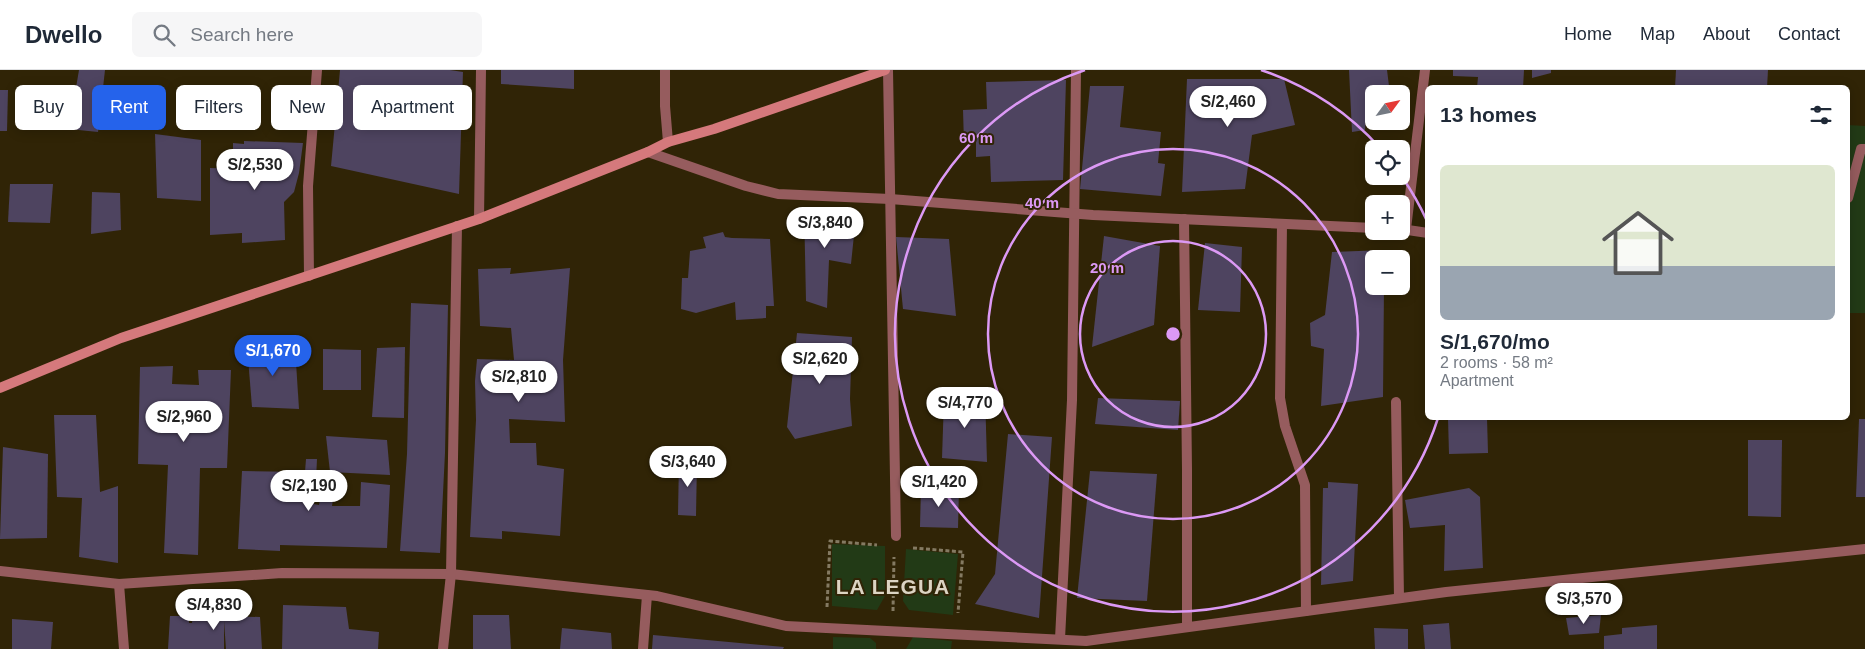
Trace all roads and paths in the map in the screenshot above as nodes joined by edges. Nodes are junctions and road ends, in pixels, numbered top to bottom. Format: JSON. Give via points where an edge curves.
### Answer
{"nodes":[{"id":1,"x":317,"y":70,"type":"edge"},
{"id":2,"x":481,"y":70,"type":"edge"},
{"id":3,"x":665,"y":70,"type":"edge"},
{"id":4,"x":886,"y":70,"type":"edge"},
{"id":5,"x":1076,"y":70,"type":"edge"},
{"id":6,"x":1425,"y":70,"type":"edge"},
{"id":7,"x":668,"y":142,"type":"junction"},
{"id":8,"x":1865,"y":149,"type":"edge"},
{"id":9,"x":648,"y":152,"type":"junction"},
{"id":10,"x":1850,"y":190,"type":"edge"},
{"id":11,"x":1408,"y":195,"type":"edge"},
{"id":12,"x":890,"y":199,"type":"junction"},
{"id":13,"x":1074,"y":213,"type":"junction"},
{"id":14,"x":479,"y":219,"type":"junction"},
{"id":15,"x":1184,"y":219,"type":"junction"},
{"id":16,"x":1282,"y":224,"type":"junction"},
{"id":17,"x":457,"y":226,"type":"junction"},
{"id":18,"x":1365,"y":228,"type":"edge"},
{"id":19,"x":1410,"y":230,"type":"edge"},
{"id":20,"x":1425,"y":232,"type":"edge"},
{"id":21,"x":309,"y":276,"type":"junction"},
{"id":22,"x":0,"y":388,"type":"edge"},
{"id":23,"x":1396,"y":402,"type":"dead end"},
{"id":24,"x":896,"y":536,"type":"dead end"},
{"id":25,"x":886,"y":546,"type":"dead end"},
{"id":26,"x":904,"y":547,"type":"dead end"},
{"id":27,"x":1865,"y":549,"type":"edge"},
{"id":28,"x":894,"y":556,"type":"dead end"},
{"id":29,"x":0,"y":571,"type":"edge"},
{"id":30,"x":451,"y":574,"type":"junction"},
{"id":31,"x":119,"y":584,"type":"junction"},
{"id":32,"x":646,"y":595,"type":"junction"},
{"id":33,"x":1399,"y":598,"type":"junction"},
{"id":34,"x":1306,"y":611,"type":"junction"},
{"id":35,"x":1187,"y":627,"type":"junction"},
{"id":36,"x":826,"y":628,"type":"junction"},
{"id":37,"x":892,"y":631,"type":"junction"},
{"id":38,"x":957,"y":634,"type":"junction"},
{"id":39,"x":1060,"y":640,"type":"junction"},
{"id":40,"x":124,"y":649,"type":"edge"},
{"id":41,"x":443,"y":649,"type":"edge"},
{"id":42,"x":643,"y":649,"type":"edge"}],
"edges":[{"from":1,"to":21,"type":"street","via":[[308,186]]},
{"from":2,"to":14,"type":"street"},
{"from":3,"to":7,"type":"street"},
{"from":4,"to":7,"type":"main road","via":[[714,130]]},
{"from":4,"to":12,"type":"street"},
{"from":5,"to":13,"type":"street"},
{"from":6,"to":11,"type":"street"},
{"from":7,"to":9,"type":"main road"},
{"from":8,"to":10,"type":"street","via":[[1861,149]]},
{"from":9,"to":12,"type":"street","via":[[778,194]]},
{"from":9,"to":14,"type":"main road"},
{"from":12,"to":13,"type":"street"},
{"from":12,"to":24,"type":"street"},
{"from":13,"to":15,"type":"street"},
{"from":13,"to":39,"type":"street","via":[[1072,400]]},
{"from":14,"to":17,"type":"main road"},
{"from":15,"to":16,"type":"street"},
{"from":15,"to":35,"type":"street"},
{"from":16,"to":18,"type":"street"},
{"from":16,"to":34,"type":"street","via":[[1280,398],[1284,426],[1305,485]]},
{"from":17,"to":21,"type":"main road"},
{"from":17,"to":30,"type":"street"},
{"from":19,"to":20,"type":"street"},
{"from":21,"to":22,"type":"main road","via":[[121,338]]},
{"from":23,"to":33,"type":"street"},
{"from":25,"to":36,"type":"path","via":[[830,541]]},
{"from":26,"to":38,"type":"path","via":[[962,552]]},
{"from":27,"to":33,"type":"street"},
{"from":28,"to":37,"type":"path"},
{"from":29,"to":31,"type":"street"},
{"from":30,"to":31,"type":"street","via":[[282,573]]},
{"from":30,"to":32,"type":"street"},
{"from":30,"to":41,"type":"street"},
{"from":31,"to":40,"type":"street"},
{"from":32,"to":36,"type":"street","via":[[786,626]]},
{"from":32,"to":42,"type":"street"},
{"from":33,"to":34,"type":"street"},
{"from":34,"to":35,"type":"street"},
{"from":35,"to":39,"type":"street","via":[[1086,640]]},
{"from":36,"to":37,"type":"street"},
{"from":37,"to":38,"type":"street"},
{"from":38,"to":39,"type":"street"}]}
